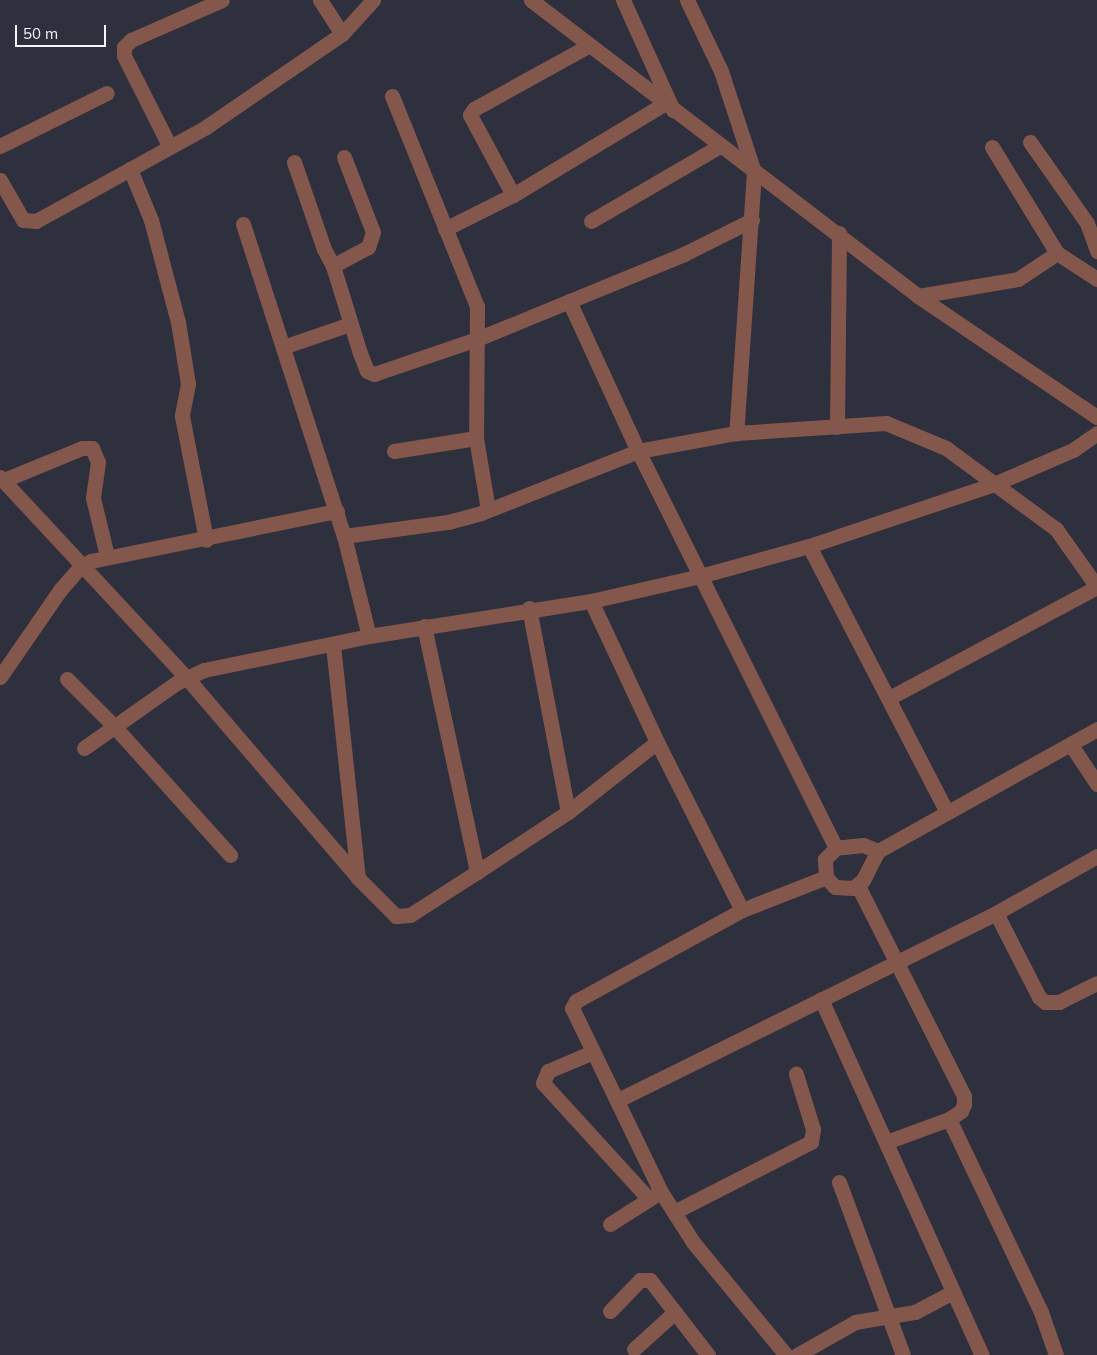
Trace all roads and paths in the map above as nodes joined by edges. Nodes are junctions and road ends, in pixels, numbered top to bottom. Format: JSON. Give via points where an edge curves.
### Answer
{"nodes":[{"id":1,"x":222,"y":0,"type":"edge"},
{"id":2,"x":320,"y":0,"type":"edge"},
{"id":3,"x":373,"y":0,"type":"edge"},
{"id":4,"x":531,"y":0,"type":"edge"},
{"id":5,"x":623,"y":0,"type":"edge"},
{"id":6,"x":687,"y":0,"type":"edge"},
{"id":7,"x":342,"y":34,"type":"junction"},
{"id":8,"x":588,"y":46,"type":"junction"},
{"id":9,"x":107,"y":93,"type":"dead end"},
{"id":10,"x":392,"y":96,"type":"dead end"},
{"id":11,"x":669,"y":108,"type":"junction"},
{"id":12,"x":1030,"y":142,"type":"dead end"},
{"id":13,"x":0,"y":146,"type":"edge"},
{"id":14,"x":720,"y":146,"type":"junction"},
{"id":15,"x":170,"y":147,"type":"junction"},
{"id":16,"x":992,"y":147,"type":"dead end"},
{"id":17,"x":344,"y":158,"type":"dead end"},
{"id":18,"x":294,"y":162,"type":"dead end"},
{"id":19,"x":130,"y":169,"type":"junction"},
{"id":20,"x":754,"y":172,"type":"junction"},
{"id":21,"x":0,"y":180,"type":"edge"},
{"id":22,"x":514,"y":195,"type":"junction"},
{"id":23,"x":752,"y":220,"type":"junction"},
{"id":24,"x":590,"y":222,"type":"dead end"},
{"id":25,"x":243,"y":224,"type":"dead end"},
{"id":26,"x":444,"y":229,"type":"junction"},
{"id":27,"x":839,"y":233,"type":"junction"},
{"id":28,"x":1097,"y":251,"type":"edge"},
{"id":29,"x":1057,"y":253,"type":"junction"},
{"id":30,"x":333,"y":266,"type":"junction"},
{"id":31,"x":1097,"y":279,"type":"edge"},
{"id":32,"x":918,"y":296,"type":"junction"},
{"id":33,"x":569,"y":301,"type":"junction"},
{"id":34,"x":350,"y":324,"type":"junction"},
{"id":35,"x":477,"y":339,"type":"junction"},
{"id":36,"x":283,"y":347,"type":"junction"},
{"id":37,"x":1097,"y":417,"type":"edge"},
{"id":38,"x":837,"y":427,"type":"junction"},
{"id":39,"x":736,"y":433,"type":"junction"},
{"id":40,"x":1097,"y":433,"type":"edge"},
{"id":41,"x":476,"y":438,"type":"junction"},
{"id":42,"x":394,"y":451,"type":"dead end"},
{"id":43,"x":638,"y":451,"type":"junction"},
{"id":44,"x":2,"y":479,"type":"edge"},
{"id":45,"x":994,"y":484,"type":"junction"},
{"id":46,"x":488,"y":510,"type":"junction"},
{"id":47,"x":337,"y":511,"type":"junction"},
{"id":48,"x":344,"y":536,"type":"junction"},
{"id":49,"x":206,"y":540,"type":"junction"},
{"id":50,"x":809,"y":546,"type":"junction"},
{"id":51,"x":107,"y":556,"type":"junction"},
{"id":52,"x":84,"y":565,"type":"junction"},
{"id":53,"x":700,"y":576,"type":"junction"},
{"id":54,"x":1097,"y":587,"type":"edge"},
{"id":55,"x":591,"y":600,"type":"junction"},
{"id":56,"x":530,"y":608,"type":"junction"},
{"id":57,"x":424,"y":626,"type":"junction"},
{"id":58,"x":369,"y":636,"type":"junction"},
{"id":59,"x":333,"y":646,"type":"junction"},
{"id":60,"x":0,"y":677,"type":"edge"},
{"id":61,"x":186,"y":677,"type":"junction"},
{"id":62,"x":67,"y":680,"type":"dead end"},
{"id":63,"x":888,"y":698,"type":"junction"},
{"id":64,"x":114,"y":725,"type":"junction"},
{"id":65,"x":1097,"y":729,"type":"edge"},
{"id":66,"x":657,"y":742,"type":"junction"},
{"id":67,"x":1071,"y":745,"type":"junction"},
{"id":68,"x":84,"y":748,"type":"dead end"},
{"id":69,"x":1097,"y":784,"type":"edge"},
{"id":70,"x":568,"y":812,"type":"junction"},
{"id":71,"x":947,"y":812,"type":"junction"},
{"id":72,"x":836,"y":848,"type":"junction"},
{"id":73,"x":878,"y":851,"type":"junction"},
{"id":74,"x":230,"y":855,"type":"dead end"},
{"id":75,"x":1097,"y":856,"type":"edge"},
{"id":76,"x":477,"y":872,"type":"junction"},
{"id":77,"x":826,"y":877,"type":"junction"},
{"id":78,"x":358,"y":878,"type":"junction"},
{"id":79,"x":858,"y":886,"type":"junction"},
{"id":80,"x":742,"y":910,"type":"junction"},
{"id":81,"x":996,"y":914,"type":"junction"},
{"id":82,"x":897,"y":962,"type":"junction"},
{"id":83,"x":1097,"y":983,"type":"edge"},
{"id":84,"x":821,"y":999,"type":"junction"},
{"id":85,"x":593,"y":1052,"type":"junction"},
{"id":86,"x":796,"y":1074,"type":"dead end"},
{"id":87,"x":618,"y":1100,"type":"junction"},
{"id":88,"x":949,"y":1119,"type":"junction"},
{"id":89,"x":886,"y":1142,"type":"junction"},
{"id":90,"x":840,"y":1182,"type":"dead end"},
{"id":91,"x":655,"y":1195,"type":"junction"},
{"id":92,"x":674,"y":1212,"type":"junction"},
{"id":93,"x":610,"y":1224,"type":"dead end"},
{"id":94,"x":953,"y":1292,"type":"junction"},
{"id":95,"x":610,"y":1311,"type":"dead end"},
{"id":96,"x":675,"y":1312,"type":"junction"},
{"id":97,"x":890,"y":1318,"type":"junction"},
{"id":98,"x":634,"y":1349,"type":"dead end"},
{"id":99,"x":708,"y":1355,"type":"edge"},
{"id":100,"x":786,"y":1355,"type":"edge"},
{"id":101,"x":797,"y":1355,"type":"edge"},
{"id":102,"x":903,"y":1355,"type":"edge"},
{"id":103,"x":982,"y":1355,"type":"edge"},
{"id":104,"x":1056,"y":1355,"type":"edge"}],
"edges":[{"from":1,"to":15,"type":"street","via":[[131,40],[124,47],[124,56]]},
{"from":2,"to":7,"type":"street"},
{"from":3,"to":7,"type":"street"},
{"from":4,"to":8,"type":"street"},
{"from":5,"to":11,"type":"street"},
{"from":6,"to":20,"type":"street","via":[[720,71]]},
{"from":7,"to":15,"type":"street"},
{"from":8,"to":11,"type":"street"},
{"from":8,"to":22,"type":"street","via":[[474,108],[470,115]]},
{"from":9,"to":13,"type":"street"},
{"from":10,"to":26,"type":"street"},
{"from":11,"to":14,"type":"street"},
{"from":11,"to":22,"type":"street"},
{"from":12,"to":28,"type":"street","via":[[1087,223]]},
{"from":14,"to":20,"type":"street"},
{"from":14,"to":24,"type":"street"},
{"from":15,"to":19,"type":"street"},
{"from":16,"to":29,"type":"street"},
{"from":17,"to":30,"type":"street","via":[[373,232],[368,247]]},
{"from":18,"to":30,"type":"street"},
{"from":19,"to":21,"type":"street","via":[[28,222]]},
{"from":19,"to":49,"type":"street","via":[[150,220],[182,341],[188,384],[182,416]]},
{"from":20,"to":23,"type":"street"},
{"from":20,"to":27,"type":"street"},
{"from":22,"to":26,"type":"street"},
{"from":23,"to":33,"type":"street","via":[[684,254]]},
{"from":23,"to":39,"type":"street"},
{"from":25,"to":36,"type":"street"},
{"from":26,"to":35,"type":"street","via":[[477,306]]},
{"from":27,"to":32,"type":"street"},
{"from":27,"to":38,"type":"street"},
{"from":29,"to":31,"type":"street"},
{"from":29,"to":32,"type":"street","via":[[1018,279]]},
{"from":30,"to":34,"type":"street"},
{"from":32,"to":37,"type":"street"},
{"from":33,"to":35,"type":"street"},
{"from":33,"to":43,"type":"street"},
{"from":34,"to":35,"type":"street","via":[[367,371],[374,374]]},
{"from":34,"to":36,"type":"street"},
{"from":35,"to":41,"type":"street"},
{"from":36,"to":47,"type":"street"},
{"from":38,"to":39,"type":"street"},
{"from":38,"to":45,"type":"street","via":[[886,423],[946,448]]},
{"from":39,"to":43,"type":"street"},
{"from":40,"to":45,"type":"street","via":[[1073,450]]},
{"from":41,"to":42,"type":"street"},
{"from":41,"to":46,"type":"street"},
{"from":43,"to":46,"type":"street"},
{"from":43,"to":53,"type":"street"},
{"from":44,"to":51,"type":"street","via":[[82,448],[92,448],[98,462],[93,498]]},
{"from":44,"to":52,"type":"street","via":[[26,508]]},
{"from":45,"to":50,"type":"street"},
{"from":45,"to":54,"type":"street","via":[[1056,530]]},
{"from":46,"to":48,"type":"street","via":[[448,522]]},
{"from":47,"to":48,"type":"street"},
{"from":47,"to":49,"type":"street"},
{"from":48,"to":58,"type":"street"},
{"from":49,"to":51,"type":"street"},
{"from":50,"to":53,"type":"street"},
{"from":50,"to":63,"type":"street"},
{"from":51,"to":52,"type":"street"},
{"from":52,"to":60,"type":"street","via":[[56,596]]},
{"from":52,"to":61,"type":"street"},
{"from":53,"to":55,"type":"street"},
{"from":53,"to":72,"type":"street"},
{"from":54,"to":63,"type":"street"},
{"from":55,"to":56,"type":"street"},
{"from":55,"to":66,"type":"street"},
{"from":56,"to":57,"type":"street"},
{"from":56,"to":70,"type":"street"},
{"from":57,"to":58,"type":"street"},
{"from":57,"to":76,"type":"street"},
{"from":58,"to":59,"type":"street"},
{"from":59,"to":61,"type":"street","via":[[220,666]]},
{"from":59,"to":78,"type":"street"},
{"from":61,"to":64,"type":"street"},
{"from":61,"to":78,"type":"street"},
{"from":62,"to":64,"type":"street"},
{"from":63,"to":71,"type":"street"},
{"from":64,"to":68,"type":"street"},
{"from":64,"to":74,"type":"street"},
{"from":65,"to":67,"type":"street"},
{"from":66,"to":70,"type":"street"},
{"from":66,"to":80,"type":"street"},
{"from":67,"to":69,"type":"street"},
{"from":67,"to":71,"type":"street"},
{"from":70,"to":76,"type":"street"},
{"from":71,"to":73,"type":"street"},
{"from":72,"to":73,"type":"street","via":[[863,846]]},
{"from":72,"to":77,"type":"street","via":[[825,859]]},
{"from":73,"to":79,"type":"street"},
{"from":75,"to":81,"type":"street"},
{"from":76,"to":78,"type":"street","via":[[403,918],[396,916]]},
{"from":77,"to":79,"type":"street","via":[[842,889]]},
{"from":77,"to":80,"type":"street"},
{"from":79,"to":82,"type":"street"},
{"from":80,"to":85,"type":"street","via":[[576,1001],[572,1008],[574,1017]]},
{"from":81,"to":82,"type":"street"},
{"from":81,"to":83,"type":"street","via":[[1039,997],[1045,1002],[1059,1002]]},
{"from":82,"to":84,"type":"street"},
{"from":82,"to":88,"type":"street","via":[[964,1096],[961,1111]]},
{"from":84,"to":87,"type":"street"},
{"from":84,"to":89,"type":"street"},
{"from":85,"to":87,"type":"street"},
{"from":85,"to":91,"type":"street","via":[[548,1071],[543,1083]]},
{"from":86,"to":92,"type":"street","via":[[813,1129],[811,1142]]},
{"from":87,"to":91,"type":"street"},
{"from":88,"to":89,"type":"street"},
{"from":88,"to":104,"type":"street","via":[[1041,1312]]},
{"from":89,"to":94,"type":"street"},
{"from":90,"to":97,"type":"street"},
{"from":91,"to":92,"type":"street"},
{"from":91,"to":93,"type":"street"},
{"from":92,"to":100,"type":"street","via":[[742,1305]]},
{"from":94,"to":97,"type":"street","via":[[915,1312]]},
{"from":94,"to":103,"type":"street"},
{"from":95,"to":96,"type":"street","via":[[645,1278]]},
{"from":96,"to":98,"type":"street"},
{"from":96,"to":99,"type":"street"},
{"from":97,"to":101,"type":"street","via":[[856,1322]]},
{"from":97,"to":102,"type":"street"}]}
